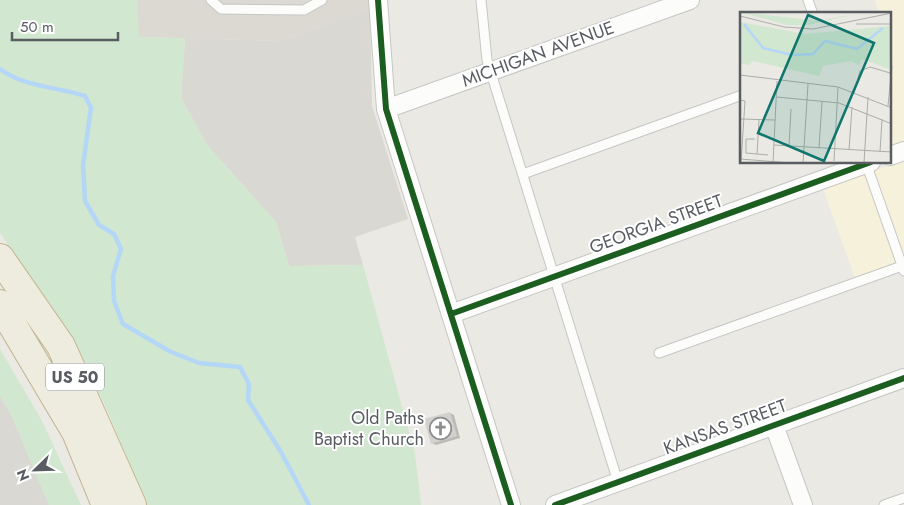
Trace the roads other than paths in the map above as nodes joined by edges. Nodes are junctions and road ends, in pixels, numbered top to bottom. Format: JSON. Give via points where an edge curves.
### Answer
{"nodes":[{"id":1,"x":211,"y":0,"type":"edge"},
{"id":2,"x":322,"y":0,"type":"edge"},
{"id":3,"x":378,"y":0,"type":"edge"},
{"id":4,"x":482,"y":0,"type":"edge"},
{"id":5,"x":690,"y":0,"type":"edge"},
{"id":6,"x":808,"y":0,"type":"edge"},
{"id":7,"x":812,"y":12,"type":"edge"},
{"id":8,"x":491,"y":71,"type":"junction"},
{"id":9,"x":740,"y":96,"type":"edge"},
{"id":10,"x":386,"y":109,"type":"junction"},
{"id":11,"x":904,"y":151,"type":"edge"},
{"id":12,"x":892,"y":155,"type":"edge"},
{"id":13,"x":865,"y":164,"type":"edge"},
{"id":14,"x":868,"y":164,"type":"edge"},
{"id":15,"x":523,"y":174,"type":"junction"},
{"id":16,"x":0,"y":258,"type":"edge"},
{"id":17,"x":903,"y":268,"type":"edge"},
{"id":18,"x":555,"y":276,"type":"junction"},
{"id":19,"x":0,"y":304,"type":"edge"},
{"id":20,"x":451,"y":314,"type":"junction"},
{"id":21,"x":0,"y":327,"type":"edge"},
{"id":22,"x":659,"y":354,"type":"dead end"},
{"id":23,"x":904,"y":378,"type":"edge"},
{"id":24,"x":61,"y":406,"type":"junction"},
{"id":25,"x":774,"y":425,"type":"junction"},
{"id":26,"x":618,"y":482,"type":"junction"},
{"id":27,"x":904,"y":498,"type":"edge"},
{"id":28,"x":106,"y":505,"type":"edge"},
{"id":29,"x":132,"y":505,"type":"edge"},
{"id":30,"x":511,"y":505,"type":"edge"},
{"id":31,"x":555,"y":505,"type":"edge"},
{"id":32,"x":803,"y":505,"type":"edge"},
{"id":33,"x":884,"y":505,"type":"edge"}],
"edges":[{"from":1,"to":2,"type":"lane","via":[[221,9],[304,10]]},
{"from":3,"to":10,"type":"street"},
{"from":4,"to":8,"type":"lane","via":[[487,60]]},
{"from":5,"to":8,"type":"street","name":"MICHIGAN AVENUE"},
{"from":6,"to":7,"type":"lane"},
{"from":8,"to":10,"type":"street","name":"MICHIGAN AVENUE"},
{"from":8,"to":15,"type":"lane"},
{"from":9,"to":15,"type":"lane"},
{"from":10,"to":20,"type":"street"},
{"from":11,"to":12,"type":"street"},
{"from":13,"to":18,"type":"street","name":"GEORGIA STREET"},
{"from":14,"to":17,"type":"lane"},
{"from":15,"to":18,"type":"lane"},
{"from":16,"to":29,"type":"highway","number":"US 50","via":[[61,346]]},
{"from":17,"to":22,"type":"lane"},
{"from":18,"to":20,"type":"street","name":"GEORGIA STREET"},
{"from":18,"to":26,"type":"lane"},
{"from":19,"to":24,"type":"highway","number":"US 50"},
{"from":20,"to":30,"type":"street"},
{"from":21,"to":24,"type":"highway"},
{"from":23,"to":25,"type":"street","name":"KANSAS STREET"},
{"from":24,"to":28,"type":"highway","number":"US 50","via":[[76,432]]},
{"from":25,"to":26,"type":"street","name":"KANSAS STREET"},
{"from":25,"to":32,"type":"street"},
{"from":26,"to":31,"type":"street","name":"KANSAS STREET"},
{"from":27,"to":33,"type":"lane"}]}
